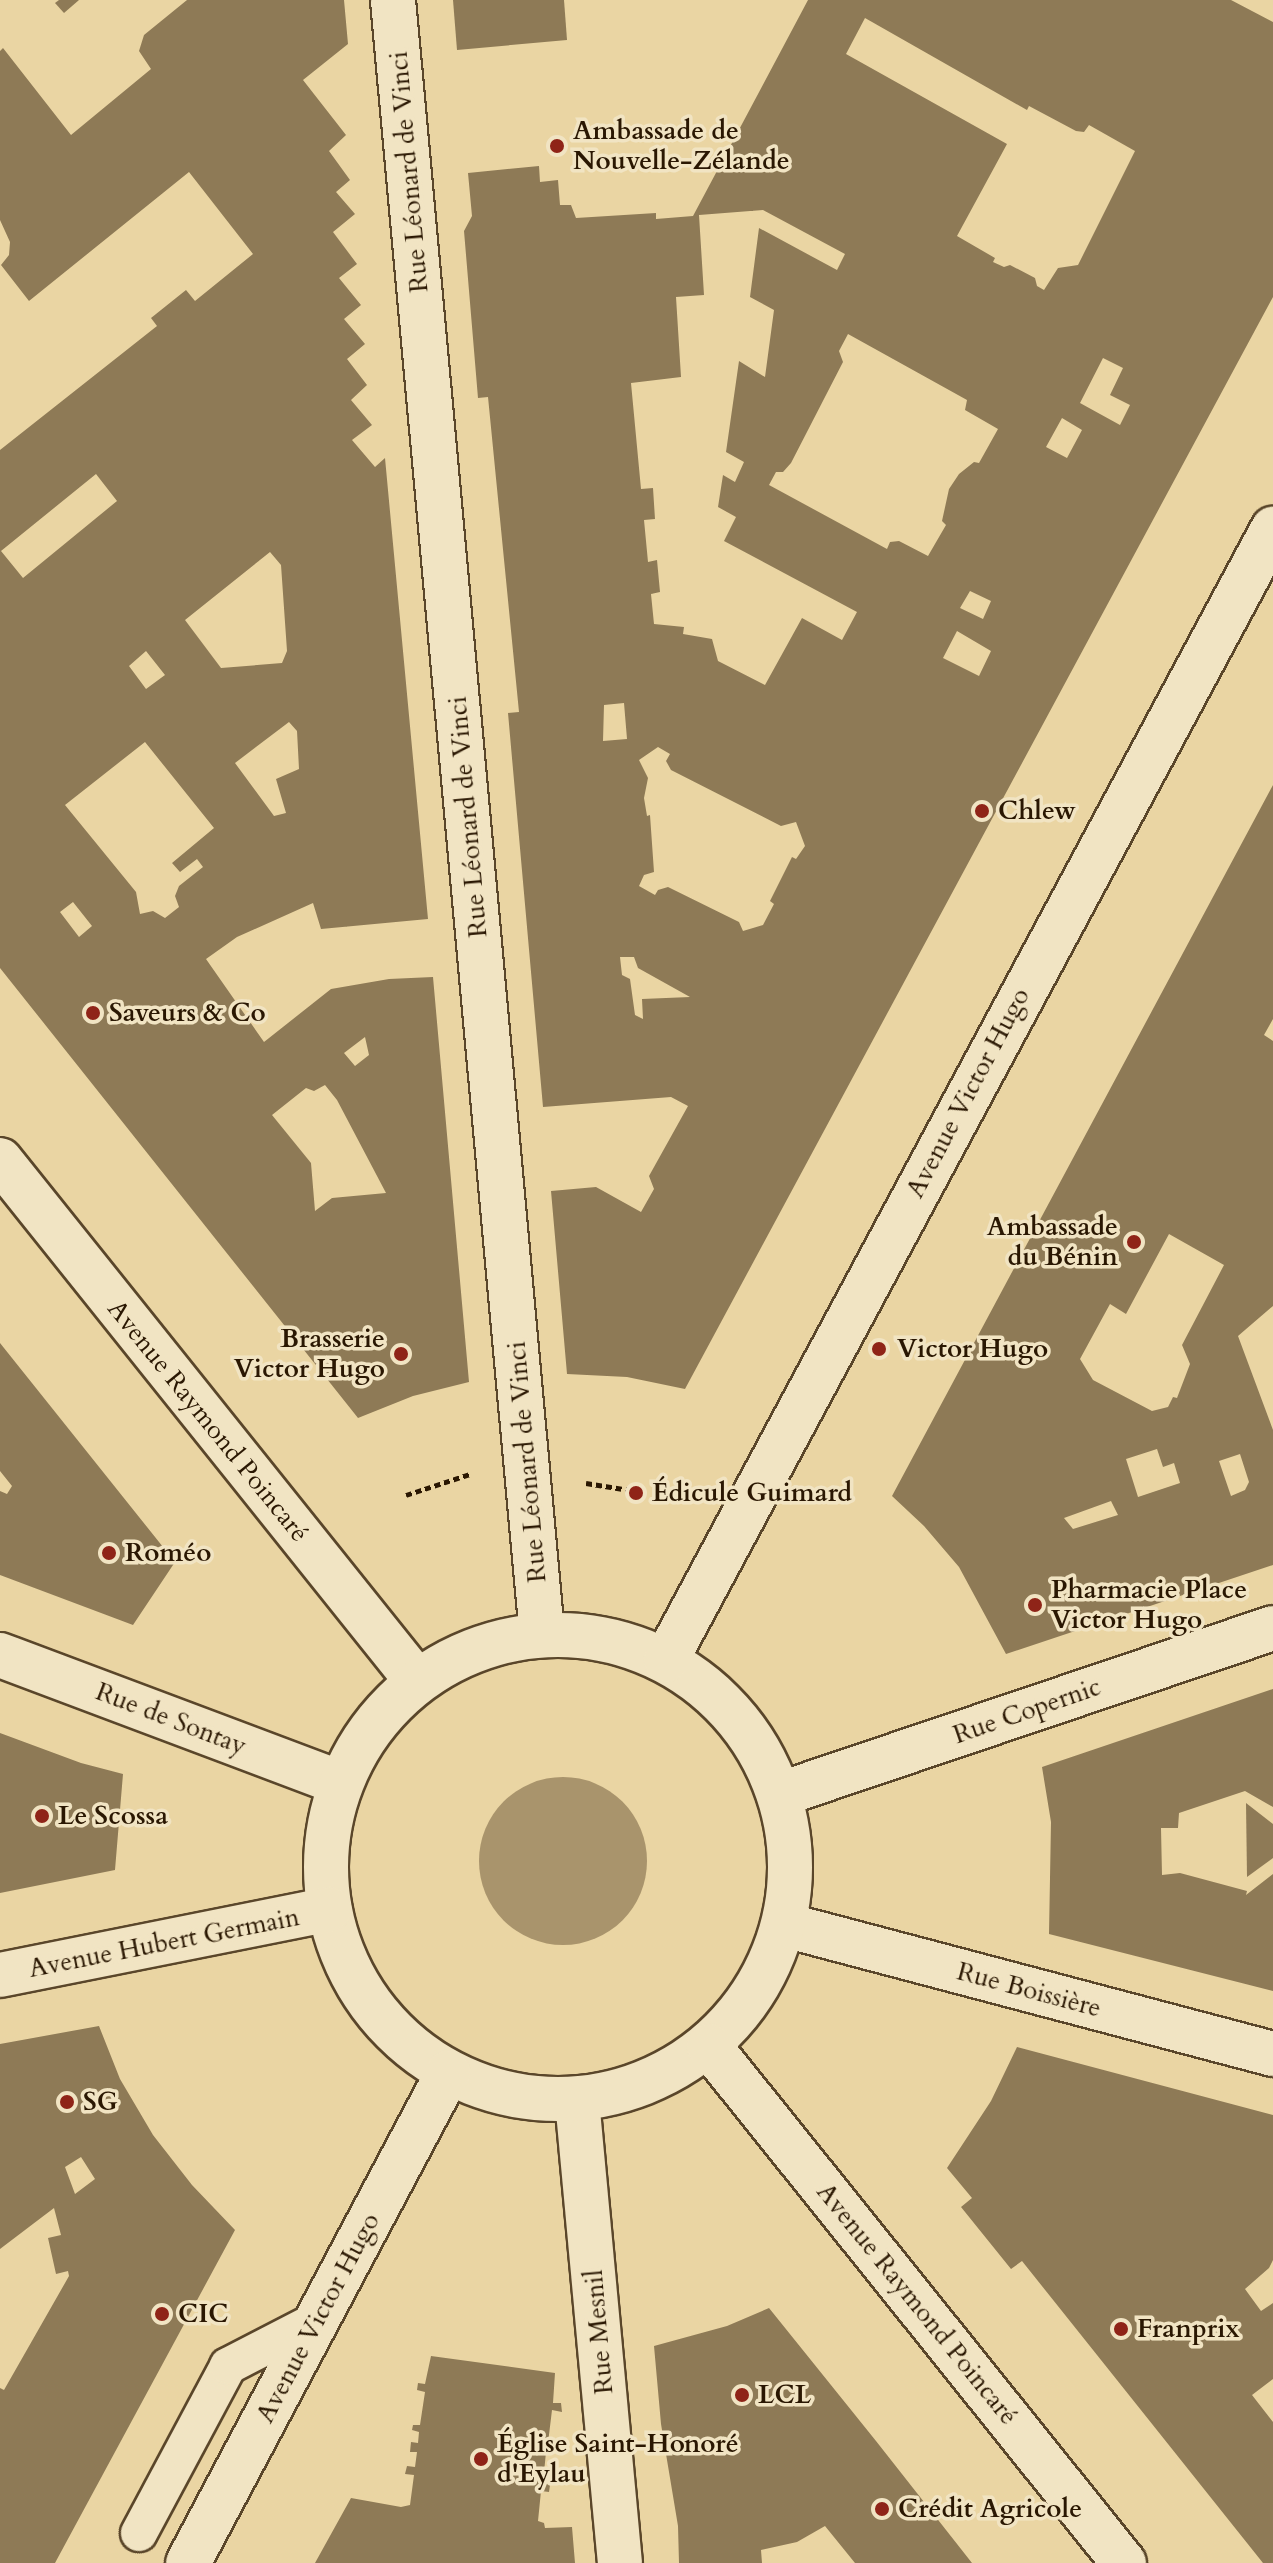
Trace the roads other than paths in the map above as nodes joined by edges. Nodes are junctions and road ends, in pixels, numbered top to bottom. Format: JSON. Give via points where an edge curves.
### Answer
{"nodes":[{"id":1,"x":393,"y":0,"type":"edge"},
{"id":2,"x":1273,"y":529,"type":"edge"},
{"id":3,"x":0,"y":1160,"type":"edge"},
{"id":4,"x":1273,"y":1628,"type":"edge"},
{"id":5,"x":542,"y":1634,"type":"junction"},
{"id":6,"x":0,"y":1655,"type":"edge"},
{"id":7,"x":666,"y":1660,"type":"junction"},
{"id":8,"x":417,"y":1681,"type":"junction"},
{"id":9,"x":341,"y":1783,"type":"junction"},
{"id":10,"x":781,"y":1794,"type":"junction"},
{"id":11,"x":329,"y":1909,"type":"junction"},
{"id":12,"x":785,"y":1925,"type":"junction"},
{"id":13,"x":0,"y":1975,"type":"edge"},
{"id":14,"x":709,"y":2046,"type":"junction"},
{"id":15,"x":1273,"y":2054,"type":"edge"},
{"id":16,"x":448,"y":2073,"type":"junction"},
{"id":17,"x":577,"y":2100,"type":"junction"},
{"id":18,"x":315,"y":2321,"type":"junction"},
{"id":19,"x":139,"y":2533,"type":"dead end"},
{"id":20,"x":188,"y":2563,"type":"edge"},
{"id":21,"x":620,"y":2563,"type":"edge"},
{"id":22,"x":1124,"y":2563,"type":"edge"}],
"edges":[{"from":1,"to":5,"type":"street","name":"Rue Léonard de Vinci"},
{"from":2,"to":7,"type":"street","name":"Avenue Victor Hugo"},
{"from":3,"to":8,"type":"street","name":"Avenue Raymond Poincaré"},
{"from":4,"to":10,"type":"street","name":"Rue Copernic"},
{"from":5,"to":7,"type":"street","via":[[608,1639]]},
{"from":5,"to":8,"type":"street","via":[[479,1648]]},
{"from":6,"to":9,"type":"street","name":"Rue de Sontay"},
{"from":7,"to":10,"type":"street","via":[[699,1680],[733,1712],[760,1749]]},
{"from":8,"to":9,"type":"street","via":[[368,1732]]},
{"from":9,"to":11,"type":"street","via":[[326,1841]]},
{"from":10,"to":12,"type":"street","via":[[792,1857]]},
{"from":11,"to":13,"type":"street","name":"Avenue Hubert Germain"},
{"from":11,"to":16,"type":"street","via":[[344,1961],[373,2010],[409,2046]]},
{"from":12,"to":14,"type":"street","via":[[759,1988]]},
{"from":12,"to":15,"type":"street","name":"Rue Boissière"},
{"from":14,"to":17,"type":"street","via":[[646,2085]]},
{"from":14,"to":22,"type":"street","name":"Avenue Raymond Poincaré"},
{"from":16,"to":17,"type":"street","via":[[509,2095]]},
{"from":16,"to":18,"type":"street","name":"Avenue Victor Hugo"},
{"from":17,"to":21,"type":"street","name":"Rue Mesnil"},
{"from":18,"to":19,"type":"lane","via":[[228,2366]]},
{"from":18,"to":20,"type":"street","name":"Avenue Victor Hugo"}]}
